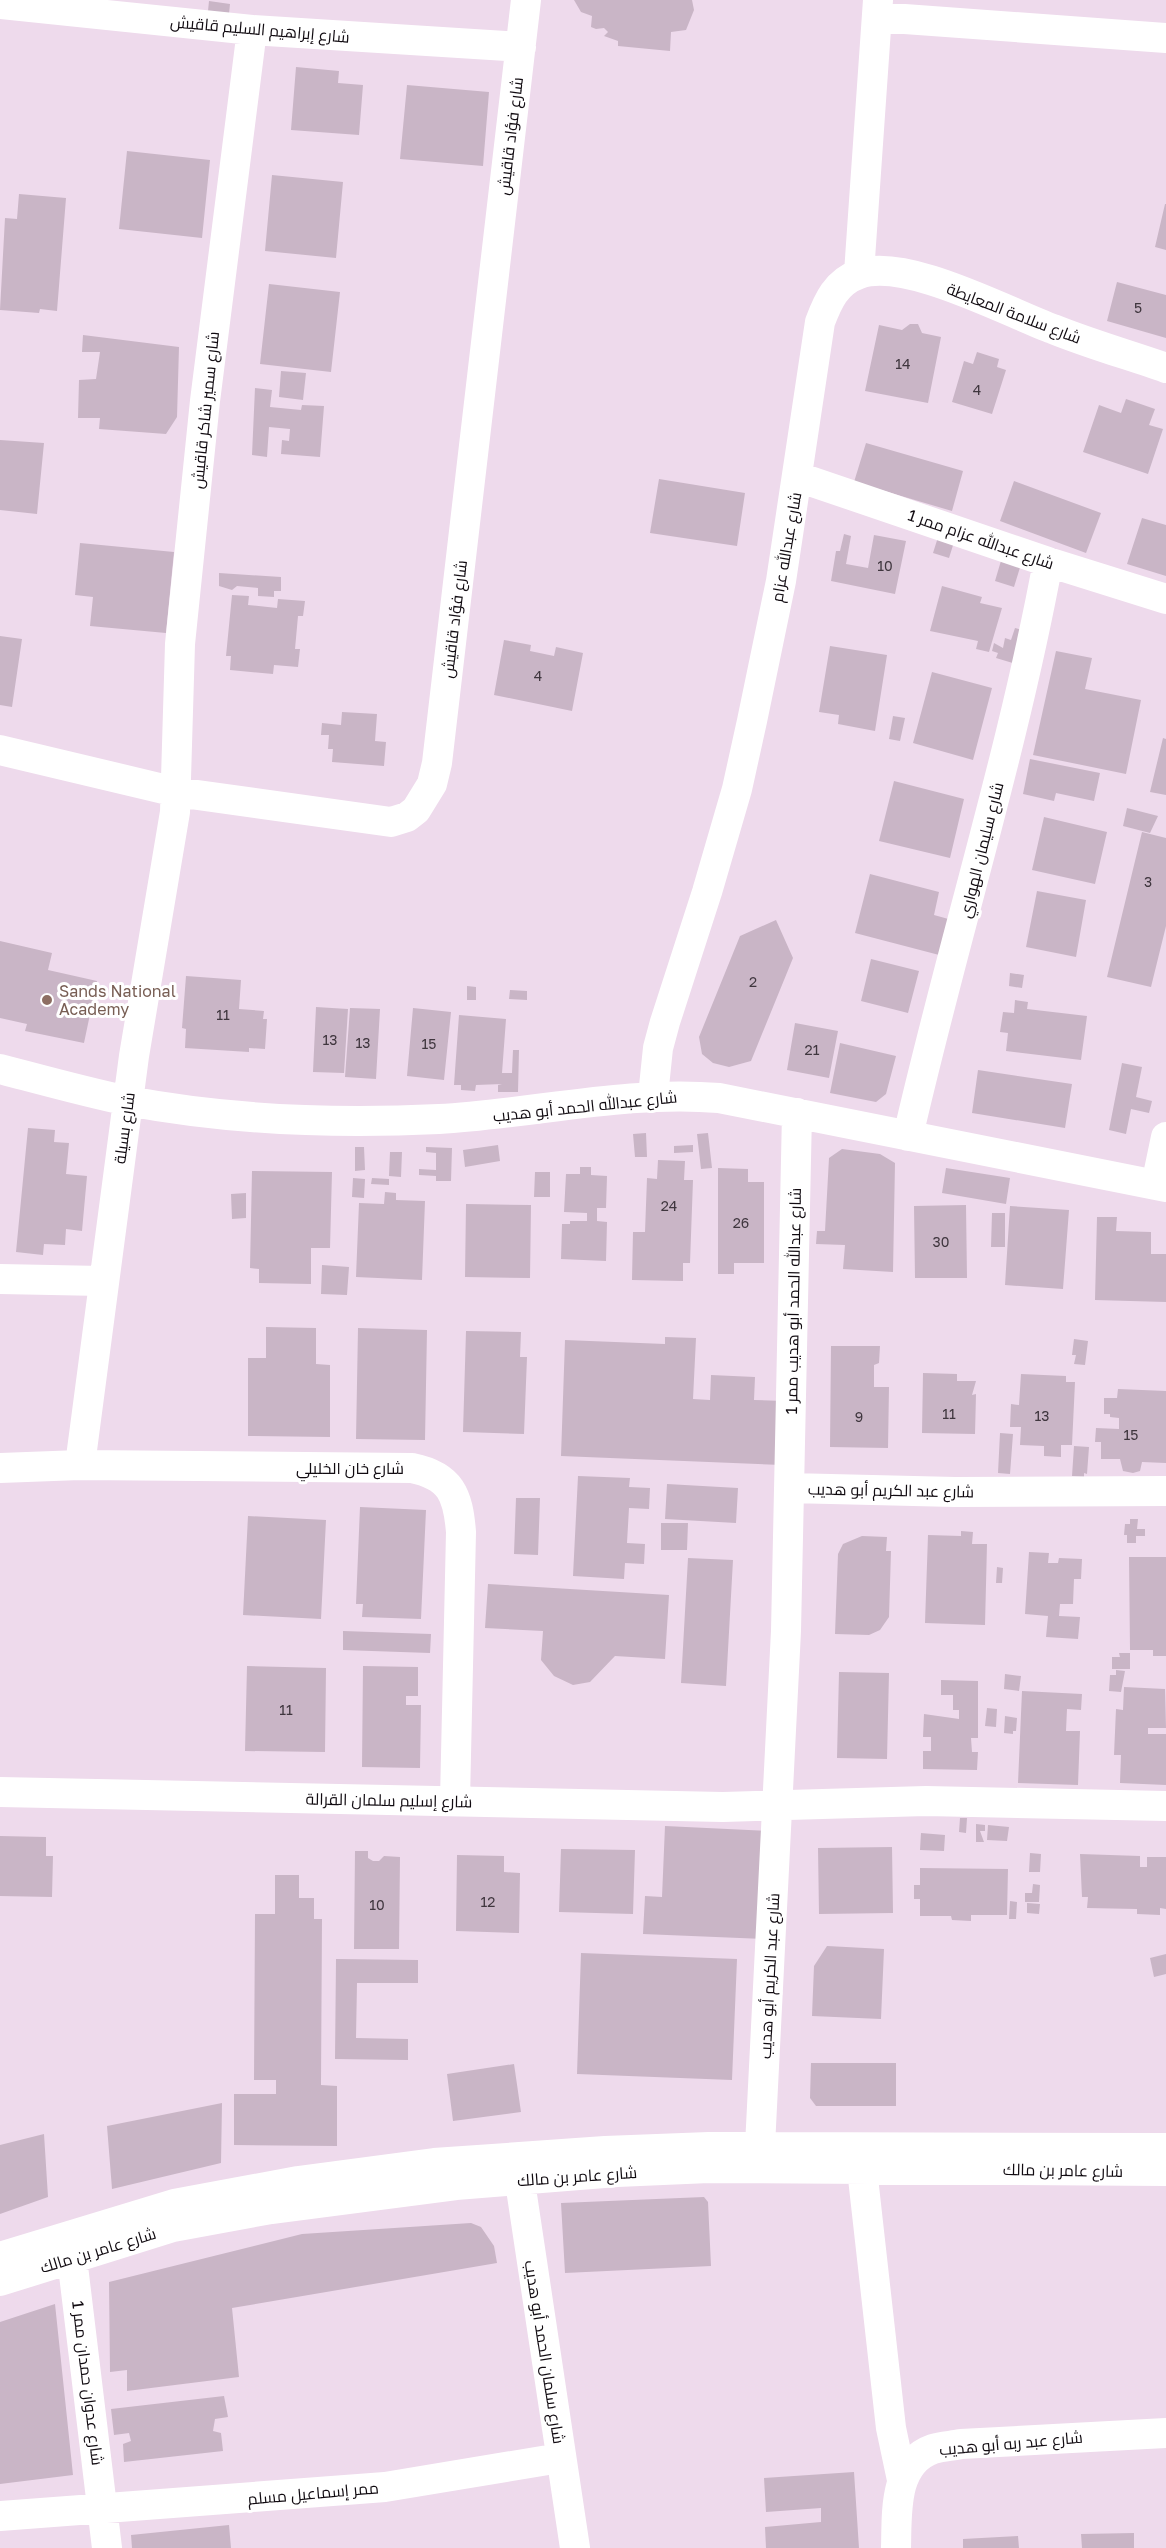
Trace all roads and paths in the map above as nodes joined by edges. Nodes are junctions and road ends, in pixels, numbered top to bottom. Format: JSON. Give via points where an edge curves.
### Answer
{"nodes":[{"id":1,"x":526,"y":0,"type":"edge"},
{"id":2,"x":0,"y":4,"type":"edge"},
{"id":3,"x":878,"y":8,"type":"edge"},
{"id":4,"x":252,"y":30,"type":"junction"},
{"id":5,"x":1166,"y":38,"type":"edge"},
{"id":6,"x":521,"y":47,"type":"junction"},
{"id":7,"x":859,"y":273,"type":"junction"},
{"id":8,"x":1166,"y":368,"type":"edge"},
{"id":9,"x":798,"y":477,"type":"junction"},
{"id":10,"x":1048,"y":562,"type":"junction"},
{"id":11,"x":1166,"y":598,"type":"edge"},
{"id":12,"x":0,"y":750,"type":"edge"},
{"id":13,"x":176,"y":792,"type":"junction"},
{"id":14,"x":0,"y":1069,"type":"edge"},
{"id":15,"x":653,"y":1096,"type":"junction"},
{"id":16,"x":128,"y":1101,"type":"junction"},
{"id":17,"x":797,"y":1113,"type":"junction"},
{"id":18,"x":908,"y":1136,"type":"junction"},
{"id":19,"x":1166,"y":1137,"type":"edge"},
{"id":20,"x":1161,"y":1186,"type":"edge"},
{"id":21,"x":0,"y":1279,"type":"edge"},
{"id":22,"x":102,"y":1281,"type":"junction"},
{"id":23,"x":80,"y":1466,"type":"junction"},
{"id":24,"x":0,"y":1468,"type":"edge"},
{"id":25,"x":789,"y":1488,"type":"junction"},
{"id":26,"x":1166,"y":1491,"type":"edge"},
{"id":27,"x":0,"y":1792,"type":"edge"},
{"id":28,"x":455,"y":1800,"type":"junction"},
{"id":29,"x":778,"y":1806,"type":"junction"},
{"id":30,"x":1166,"y":1806,"type":"edge"},
{"id":31,"x":760,"y":2146,"type":"junction"},
{"id":32,"x":1166,"y":2148,"type":"edge"},
{"id":33,"x":518,"y":2168,"type":"junction"},
{"id":34,"x":862,"y":2169,"type":"junction"},
{"id":35,"x":1166,"y":2171,"type":"edge"},
{"id":36,"x":0,"y":2257,"type":"edge"},
{"id":37,"x":72,"y":2258,"type":"junction"},
{"id":38,"x":0,"y":2281,"type":"edge"},
{"id":39,"x":1166,"y":2433,"type":"edge"},
{"id":40,"x":560,"y":2458,"type":"junction"},
{"id":41,"x":902,"y":2480,"type":"junction"},
{"id":42,"x":103,"y":2508,"type":"junction"},
{"id":43,"x":0,"y":2516,"type":"edge"},
{"id":44,"x":107,"y":2548,"type":"edge"},
{"id":45,"x":575,"y":2548,"type":"edge"},
{"id":46,"x":896,"y":2548,"type":"edge"}],
"edges":[{"from":1,"to":6,"type":"street","name":"شارع فؤاد قاقيش"},
{"from":2,"to":4,"type":"street","name":"شارع إبراهيم السليم قاقيش"},
{"from":3,"to":5,"type":"street"},
{"from":3,"to":7,"type":"street"},
{"from":4,"to":6,"type":"street","name":"شارع إبراهيم السليم قاقيش"},
{"from":4,"to":13,"type":"street","name":"شارع سمير شاكر قاقيش","via":[[205,401],[180,644]]},
{"from":6,"to":13,"type":"street","name":"شارع فؤاد قاقيش","via":[[432,784],[416,810],[391,822]]},
{"from":7,"to":8,"type":"street","name":"شارع سلامة المعايطة","via":[[898,271],[933,281],[1055,330]]},
{"from":7,"to":9,"type":"street","name":"شارع عبدالله عزام","via":[[844,281],[830,297],[820,322]]},
{"from":9,"to":10,"type":"street","name":"شارع عبدالله عزام ممر 1"},
{"from":9,"to":15,"type":"street","name":"شارع عبدالله عزام","via":[[781,581],[737,789],[665,1022]]},
{"from":10,"to":11,"type":"street","name":"شارع عبدالله عزام ممر 1"},
{"from":10,"to":18,"type":"street","name":"شارع سليمان الهواري","via":[[1035,633]]},
{"from":12,"to":13,"type":"street","name":"شارع فؤاد قاقيش"},
{"from":13,"to":16,"type":"street","name":"شارع بسيلة"},
{"from":14,"to":16,"type":"street","name":"شارع عبدالله الحمد أبو هديب"},
{"from":15,"to":16,"type":"street","name":"شارع عبدالله الحمد أبو هديب","via":[[500,1115],[340,1122]]},
{"from":15,"to":17,"type":"street","name":"شارع عبدالله الحمد أبو هديب","via":[[719,1098]]},
{"from":16,"to":22,"type":"street","name":"شارع بسيلة"},
{"from":17,"to":18,"type":"street","name":"شارع عبدالله الحمد أبو هديب"},
{"from":17,"to":25,"type":"street","name":"شارع عبدالله الحمد أبو هديب ممر 1"},
{"from":18,"to":20,"type":"street","name":"شارع عبدالله الحمد أبو هديب"},
{"from":19,"to":20,"type":"street"},
{"from":21,"to":22,"type":"street"},
{"from":22,"to":23,"type":"street","name":"شارع بسيلة"},
{"from":23,"to":24,"type":"street","name":"شارع خان الخليلي"},
{"from":23,"to":28,"type":"street","name":"شارع خان الخليلي","via":[[412,1468],[441,1479],[452,1490],[461,1532]]},
{"from":25,"to":26,"type":"street","name":"شارع عبد الكريم أبو هديب"},
{"from":25,"to":29,"type":"street","name":"شارع عبد الكريم أبو هديب"},
{"from":27,"to":28,"type":"street","name":"شارع إسليم سلمان القرالة"},
{"from":28,"to":29,"type":"street","name":"شارع إسليم سلمان القرالة"},
{"from":29,"to":30,"type":"street","via":[[926,1801]]},
{"from":29,"to":31,"type":"street","name":"شارع عبد الكريم أبو هديب"},
{"from":31,"to":32,"type":"street","name":"شارع عامر بن مالك"},
{"from":31,"to":33,"type":"street","name":"شارع عامر بن مالك"},
{"from":33,"to":34,"type":"street","name":"شارع عامر بن مالك"},
{"from":33,"to":36,"type":"street","name":"شارع عامر بن مالك","via":[[434,2163],[233,2192],[174,2204]]},
{"from":33,"to":37,"type":"street","name":"شارع عامر بن مالك","via":[[456,2186],[271,2209],[173,2227]]},
{"from":33,"to":40,"type":"street","name":"شارع سلمان الحمد أبو هديب"},
{"from":34,"to":35,"type":"street","name":"شارع عامر بن مالك"},
{"from":34,"to":41,"type":"street","via":[[888,2405]]},
{"from":37,"to":38,"type":"street","name":"شارع عامر بن مالك"},
{"from":37,"to":42,"type":"street","name":"شارع عدوان حمدان ممر 1"},
{"from":39,"to":41,"type":"street","name":"شارع عبد ربه أبو هديب","via":[[961,2444],[932,2450],[912,2462]]},
{"from":40,"to":42,"type":"street","name":"ممر إسماعيل مسلم","via":[[385,2487]]},
{"from":40,"to":45,"type":"street","name":"شارع سلمان الحمد أبو هديب"},
{"from":41,"to":46,"type":"street","name":"شارع عبد ربه أبو هديب"},
{"from":42,"to":43,"type":"street","name":"ممر إسماعيل مسلم"},
{"from":42,"to":44,"type":"street"}]}
